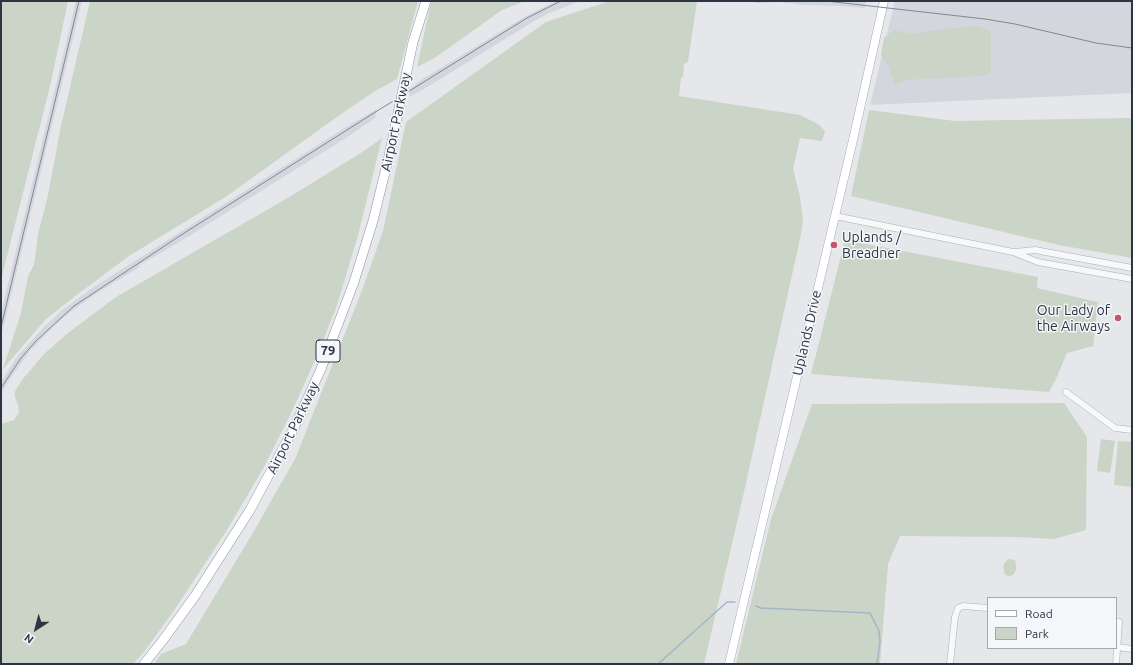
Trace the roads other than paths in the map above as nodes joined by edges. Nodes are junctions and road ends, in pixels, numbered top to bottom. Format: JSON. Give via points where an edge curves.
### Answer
{"nodes":[{"id":1,"x":426,"y":1,"type":"edge"},
{"id":2,"x":884,"y":1,"type":"edge"},
{"id":3,"x":835,"y":216,"type":"junction"},
{"id":4,"x":1013,"y":252,"type":"junction"},
{"id":5,"x":1132,"y":268,"type":"edge"},
{"id":6,"x":1132,"y":279,"type":"edge"},
{"id":7,"x":1066,"y":392,"type":"dead end"},
{"id":8,"x":1132,"y":430,"type":"edge"},
{"id":9,"x":987,"y":608,"type":"edge"},
{"id":10,"x":1117,"y":622,"type":"edge"},
{"id":11,"x":1117,"y":647,"type":"joint"},
{"id":12,"x":1117,"y":649,"type":"edge"},
{"id":13,"x":1132,"y":649,"type":"edge"},
{"id":14,"x":144,"y":664,"type":"edge"},
{"id":15,"x":729,"y":664,"type":"edge"},
{"id":16,"x":950,"y":664,"type":"edge"},
{"id":17,"x":1116,"y":664,"type":"edge"}],
"edges":[{"from":1,"to":14,"type":"highway","name":"Airport Parkway","number":"79","via":[[413,42],[373,221],[354,282],[321,369],[294,428],[250,510],[195,596]]},
{"from":2,"to":3,"type":"main road","name":"Uplands Drive"},
{"from":3,"to":4,"type":"street"},
{"from":3,"to":15,"type":"main road","name":"Uplands Drive"},
{"from":4,"to":5,"type":"street","via":[[1035,250]]},
{"from":4,"to":6,"type":"street","via":[[1038,262]]},
{"from":7,"to":8,"type":"street","via":[[1115,428]]},
{"from":9,"to":16,"type":"street","via":[[958,608],[954,617]]},
{"from":10,"to":11,"type":"street"},
{"from":11,"to":13,"type":"street"},
{"from":12,"to":17,"type":"street"}]}
